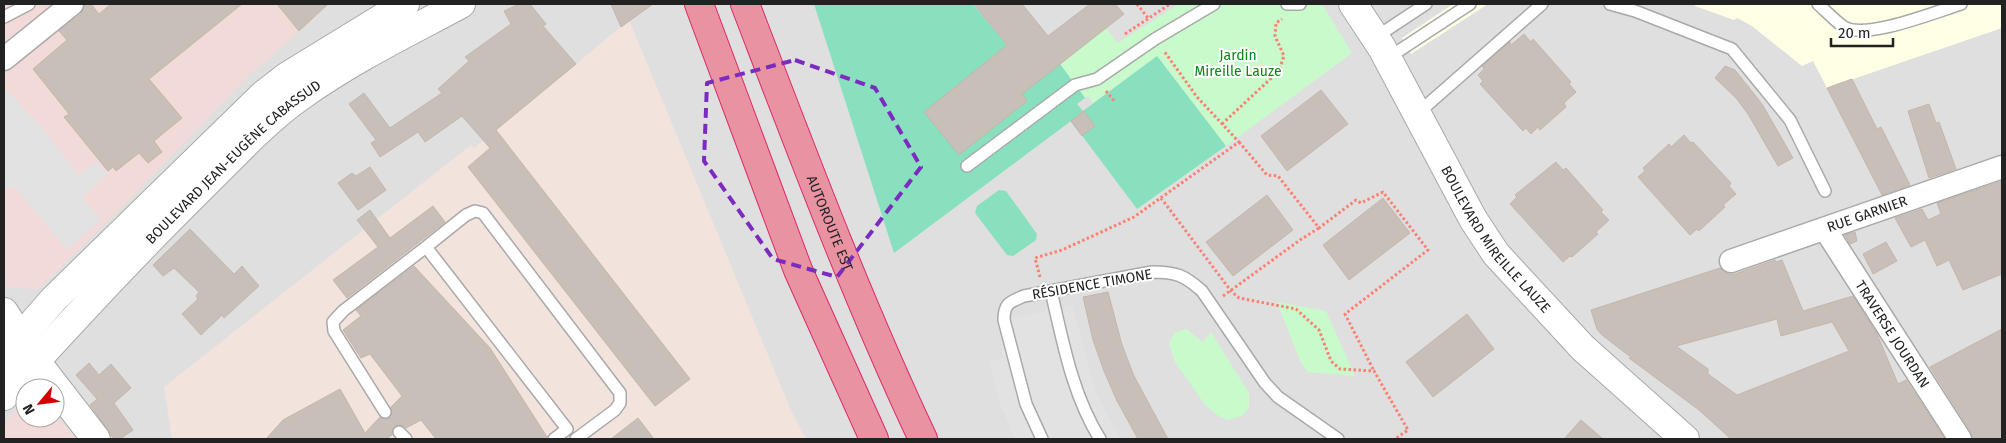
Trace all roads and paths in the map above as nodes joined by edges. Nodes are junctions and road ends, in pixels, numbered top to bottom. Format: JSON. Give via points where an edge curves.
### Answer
{"nodes":[{"id":1,"x":29,"y":4,"type":"edge"},
{"id":2,"x":72,"y":4,"type":"edge"},
{"id":3,"x":405,"y":4,"type":"edge"},
{"id":4,"x":432,"y":4,"type":"edge"},
{"id":5,"x":461,"y":4,"type":"edge"},
{"id":6,"x":699,"y":4,"type":"edge"},
{"id":7,"x":745,"y":4,"type":"edge"},
{"id":8,"x":1137,"y":4,"type":"edge"},
{"id":9,"x":1170,"y":4,"type":"edge"},
{"id":10,"x":1214,"y":4,"type":"edge"},
{"id":11,"x":1296,"y":4,"type":"edge"},
{"id":12,"x":1354,"y":4,"type":"edge"},
{"id":13,"x":1426,"y":4,"type":"edge"},
{"id":14,"x":1470,"y":4,"type":"edge"},
{"id":15,"x":1542,"y":4,"type":"edge"},
{"id":16,"x":1610,"y":4,"type":"edge"},
{"id":17,"x":1818,"y":4,"type":"edge"},
{"id":18,"x":1961,"y":4,"type":"edge"},
{"id":19,"x":4,"y":17,"type":"edge"},
{"id":20,"x":1148,"y":18,"type":"junction"},
{"id":21,"x":382,"y":23,"type":"edge"},
{"id":22,"x":1125,"y":34,"type":"dead end"},
{"id":23,"x":1155,"y":39,"type":"junction"},
{"id":24,"x":1382,"y":48,"type":"junction"},
{"id":25,"x":4,"y":59,"type":"edge"},
{"id":26,"x":1418,"y":113,"type":"junction"},
{"id":27,"x":1222,"y":124,"type":"junction"},
{"id":28,"x":1239,"y":142,"type":"junction"},
{"id":29,"x":967,"y":166,"type":"dead end"},
{"id":30,"x":2002,"y":167,"type":"edge"},
{"id":31,"x":1825,"y":191,"type":"dead end"},
{"id":32,"x":1161,"y":198,"type":"junction"},
{"id":33,"x":1319,"y":228,"type":"junction"},
{"id":34,"x":1825,"y":229,"type":"junction"},
{"id":35,"x":426,"y":247,"type":"junction"},
{"id":36,"x":1732,"y":261,"type":"dead end"},
{"id":37,"x":1040,"y":279,"type":"dead end"},
{"id":38,"x":1051,"y":291,"type":"junction"},
{"id":39,"x":1231,"y":291,"type":"junction"},
{"id":40,"x":1222,"y":297,"type":"dead end"},
{"id":41,"x":4,"y":312,"type":"edge"},
{"id":42,"x":27,"y":349,"type":"junction"},
{"id":43,"x":4,"y":362,"type":"edge"},
{"id":44,"x":1374,"y":371,"type":"junction"},
{"id":45,"x":4,"y":396,"type":"edge"},
{"id":46,"x":385,"y":412,"type":"dead end"},
{"id":47,"x":96,"y":439,"type":"edge"},
{"id":48,"x":554,"y":439,"type":"edge"},
{"id":49,"x":576,"y":439,"type":"edge"},
{"id":50,"x":874,"y":439,"type":"edge"},
{"id":51,"x":923,"y":439,"type":"edge"},
{"id":52,"x":1042,"y":439,"type":"edge"},
{"id":53,"x":1100,"y":439,"type":"edge"},
{"id":54,"x":1338,"y":439,"type":"edge"},
{"id":55,"x":1395,"y":439,"type":"edge"},
{"id":56,"x":1685,"y":439,"type":"edge"},
{"id":57,"x":1960,"y":439,"type":"edge"}],
"edges":[{"from":1,"to":19,"type":"lane"},
{"from":2,"to":25,"type":"street"},
{"from":3,"to":21,"type":"street","name":"BOULEVARD JEAN-EUGÈNE CABASSUD"},
{"from":4,"to":21,"type":"street","via":[[431,9]]},
{"from":5,"to":21,"type":"street","name":"BOULEVARD JEAN-EUGÈNE CABASSUD"},
{"from":6,"to":50,"type":"highway","via":[[798,270]]},
{"from":7,"to":51,"type":"highway","name":"AUTOROUTE EST","via":[[837,245]]},
{"from":8,"to":20,"type":"path"},
{"from":9,"to":20,"type":"path"},
{"from":10,"to":23,"type":"lane"},
{"from":11,"to":27,"type":"path","via":[[1276,23],[1275,36],[1284,56],[1279,71]]},
{"from":12,"to":24,"type":"street","name":"BOULEVARD MIREILLE LAUZE"},
{"from":13,"to":24,"type":"lane"},
{"from":14,"to":24,"type":"lane"},
{"from":15,"to":26,"type":"lane"},
{"from":16,"to":31,"type":"lane","via":[[1732,49],[1790,120]]},
{"from":17,"to":18,"type":"lane","via":[[1846,28],[1862,31],[1885,28]]},
{"from":20,"to":22,"type":"path"},
{"from":21,"to":42,"type":"street","name":"BOULEVARD JEAN-EUGÈNE CABASSUD","via":[[337,72],[224,149],[59,295]]},
{"from":23,"to":27,"type":"path","via":[[1197,97]]},
{"from":23,"to":29,"type":"lane","via":[[1097,79],[1076,84]]},
{"from":24,"to":26,"type":"street","name":"BOULEVARD MIREILLE LAUZE"},
{"from":26,"to":56,"type":"street","name":"BOULEVARD MIREILLE LAUZE","via":[[1473,219],[1496,254],[1583,348]]},
{"from":27,"to":28,"type":"path"},
{"from":28,"to":32,"type":"path"},
{"from":28,"to":33,"type":"path","via":[[1267,175],[1278,176]]},
{"from":30,"to":34,"type":"street","name":"RUE GARNIER"},
{"from":32,"to":37,"type":"path","via":[[1134,218],[1062,250],[1035,258]]},
{"from":32,"to":39,"type":"path"},
{"from":33,"to":39,"type":"path"},
{"from":33,"to":44,"type":"path","via":[[1356,200],[1361,203],[1383,192],[1428,250],[1345,314]]},
{"from":34,"to":36,"type":"street","name":"RUE GARNIER"},
{"from":34,"to":57,"type":"street","name":"TRAVERSE JOURDAN"},
{"from":35,"to":46,"type":"lane","via":[[333,322],[334,331]]},
{"from":35,"to":48,"type":"lane","via":[[567,429]]},
{"from":35,"to":49,"type":"lane","via":[[466,215],[475,211],[483,213],[620,393],[620,403],[615,410]]},
{"from":38,"to":52,"type":"lane","name":"RÉSIDENCE TIMONE","via":[[1016,299],[1008,303],[1004,311],[1026,404]]},
{"from":38,"to":53,"type":"lane","via":[[1073,384]]},
{"from":38,"to":54,"type":"lane","name":"RÉSIDENCE TIMONE","via":[[1152,272],[1172,272],[1188,279],[1202,291],[1278,397]]},
{"from":39,"to":40,"type":"path"},
{"from":39,"to":44,"type":"path","via":[[1239,298],[1296,310],[1319,330],[1331,362],[1340,369]]},
{"from":41,"to":42,"type":"street"},
{"from":42,"to":43,"type":"street"},
{"from":42,"to":45,"type":"street"},
{"from":42,"to":47,"type":"street"},
{"from":44,"to":55,"type":"path","via":[[1408,430]]}]}
